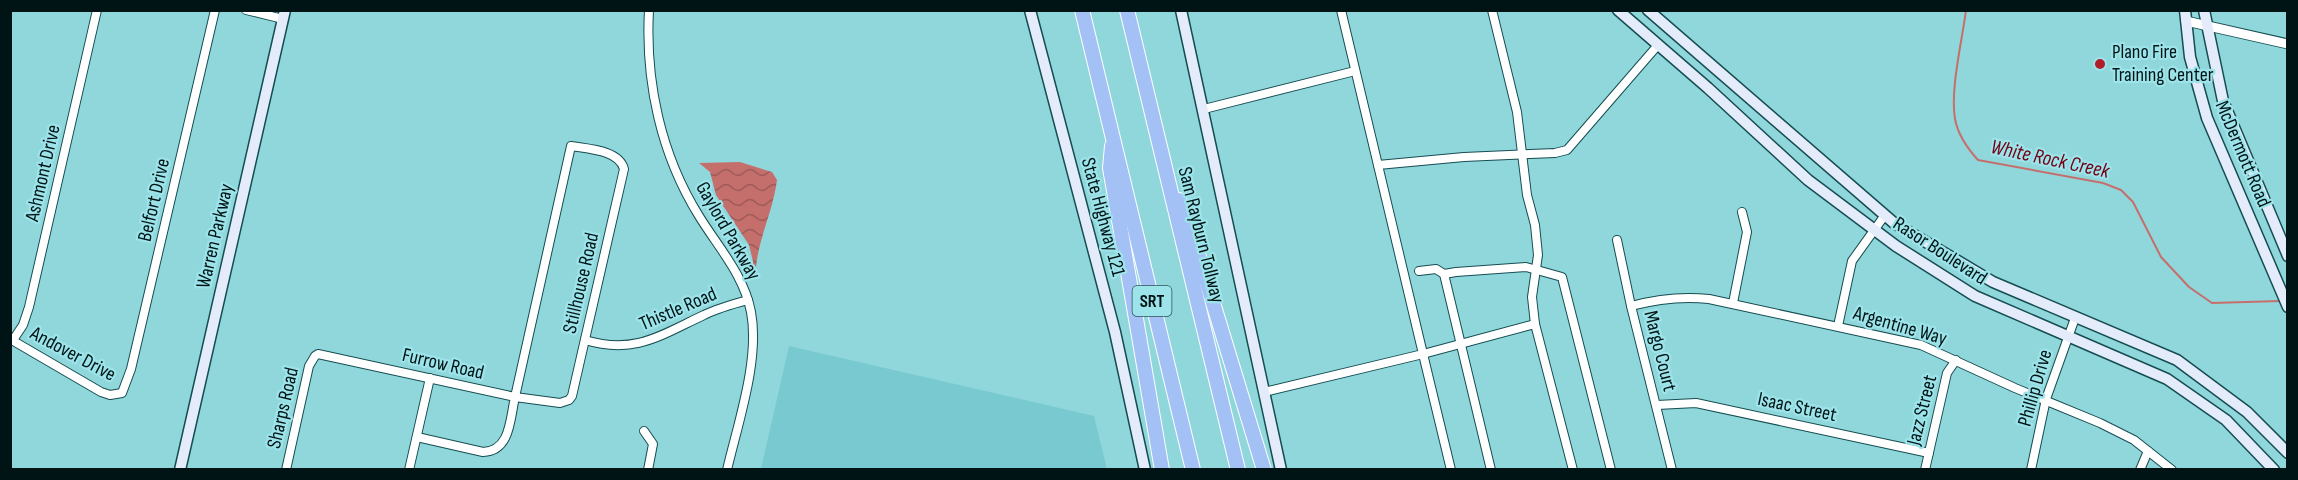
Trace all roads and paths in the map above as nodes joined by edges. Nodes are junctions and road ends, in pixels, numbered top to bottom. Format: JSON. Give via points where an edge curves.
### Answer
{"nodes":[{"id":1,"x":97,"y":10,"type":"edge"},
{"id":2,"x":215,"y":10,"type":"edge"},
{"id":3,"x":246,"y":10,"type":"edge"},
{"id":4,"x":649,"y":10,"type":"edge"},
{"id":5,"x":1030,"y":10,"type":"edge"},
{"id":6,"x":1082,"y":10,"type":"edge"},
{"id":7,"x":1127,"y":10,"type":"edge"},
{"id":8,"x":1181,"y":10,"type":"edge"},
{"id":9,"x":1341,"y":10,"type":"edge"},
{"id":10,"x":1492,"y":10,"type":"edge"},
{"id":11,"x":1618,"y":10,"type":"edge"},
{"id":12,"x":1648,"y":10,"type":"edge"},
{"id":13,"x":2205,"y":10,"type":"edge"},
{"id":14,"x":284,"y":15,"type":"edge"},
{"id":15,"x":2185,"y":16,"type":"edge"},
{"id":16,"x":2207,"y":26,"type":"junction"},
{"id":17,"x":2288,"y":44,"type":"edge"},
{"id":18,"x":1658,"y":45,"type":"junction"},
{"id":19,"x":1355,"y":71,"type":"junction"},
{"id":20,"x":1204,"y":109,"type":"junction"},
{"id":21,"x":1113,"y":132,"type":"junction"},
{"id":22,"x":1522,"y":155,"type":"junction"},
{"id":23,"x":1162,"y":157,"type":"junction"},
{"id":24,"x":1378,"y":165,"type":"junction"},
{"id":25,"x":1742,"y":212,"type":"dead end"},
{"id":26,"x":1885,"y":215,"type":"junction"},
{"id":27,"x":1874,"y":230,"type":"junction"},
{"id":28,"x":1617,"y":240,"type":"dead end"},
{"id":29,"x":2287,"y":256,"type":"edge"},
{"id":30,"x":1419,"y":271,"type":"dead end"},
{"id":31,"x":1537,"y":271,"type":"junction"},
{"id":32,"x":1444,"y":274,"type":"junction"},
{"id":33,"x":748,"y":300,"type":"junction"},
{"id":34,"x":1733,"y":303,"type":"junction"},
{"id":35,"x":1631,"y":306,"type":"junction"},
{"id":36,"x":2288,"y":307,"type":"edge"},
{"id":37,"x":2075,"y":318,"type":"junction"},
{"id":38,"x":1535,"y":324,"type":"junction"},
{"id":39,"x":1838,"y":326,"type":"junction"},
{"id":40,"x":2068,"y":337,"type":"junction"},
{"id":41,"x":12,"y":339,"type":"edge"},
{"id":42,"x":585,"y":340,"type":"junction"},
{"id":43,"x":1460,"y":345,"type":"junction"},
{"id":44,"x":1423,"y":354,"type":"junction"},
{"id":45,"x":315,"y":356,"type":"joint"},
{"id":46,"x":1956,"y":360,"type":"junction"},
{"id":47,"x":430,"y":378,"type":"junction"},
{"id":48,"x":1264,"y":393,"type":"junction"},
{"id":49,"x":120,"y":394,"type":"joint"},
{"id":50,"x":515,"y":397,"type":"junction"},
{"id":51,"x":2046,"y":399,"type":"junction"},
{"id":52,"x":566,"y":402,"type":"joint"},
{"id":53,"x":1657,"y":405,"type":"junction"},
{"id":54,"x":644,"y":431,"type":"dead end"},
{"id":55,"x":417,"y":437,"type":"junction"},
{"id":56,"x":2148,"y":451,"type":"junction"},
{"id":57,"x":1929,"y":453,"type":"junction"},
{"id":58,"x":2288,"y":453,"type":"edge"},
{"id":59,"x":180,"y":470,"type":"edge"},
{"id":60,"x":285,"y":470,"type":"edge"},
{"id":61,"x":409,"y":470,"type":"edge"},
{"id":62,"x":648,"y":470,"type":"edge"},
{"id":63,"x":727,"y":470,"type":"edge"},
{"id":64,"x":1145,"y":470,"type":"edge"},
{"id":65,"x":1162,"y":470,"type":"edge"},
{"id":66,"x":1193,"y":470,"type":"edge"},
{"id":67,"x":1238,"y":470,"type":"edge"},
{"id":68,"x":1264,"y":470,"type":"edge"},
{"id":69,"x":1281,"y":470,"type":"edge"},
{"id":70,"x":1450,"y":470,"type":"edge"},
{"id":71,"x":1491,"y":470,"type":"edge"},
{"id":72,"x":1573,"y":470,"type":"edge"},
{"id":73,"x":1611,"y":470,"type":"edge"},
{"id":74,"x":1672,"y":470,"type":"edge"},
{"id":75,"x":1925,"y":470,"type":"edge"},
{"id":76,"x":2031,"y":470,"type":"edge"},
{"id":77,"x":2140,"y":470,"type":"edge"},
{"id":78,"x":2172,"y":470,"type":"edge"},
{"id":79,"x":2274,"y":470,"type":"edge"}],
"edges":[{"from":1,"to":41,"type":"street","name":"Ashmont Drive","via":[[29,307],[23,325]]},
{"from":2,"to":49,"type":"street","name":"Belfort Drive","via":[[131,369]]},
{"from":3,"to":14,"type":"street"},
{"from":4,"to":33,"type":"street","name":"Gaylord Parkway","via":[[651,75],[668,150],[694,207],[734,268]]},
{"from":5,"to":64,"type":"main road","name":"State Highway 121","via":[[1115,332]]},
{"from":6,"to":21,"type":"highway","number":"SRT"},
{"from":7,"to":23,"type":"highway","name":"Sam Rayburn Tollway","number":"SRT"},
{"from":8,"to":20,"type":"main road"},
{"from":9,"to":19,"type":"street"},
{"from":10,"to":22,"type":"street","via":[[1517,112]]},
{"from":11,"to":18,"type":"main road","name":"Rasor Boulevard"},
{"from":12,"to":26,"type":"main road","name":"Rasor Boulevard"},
{"from":13,"to":16,"type":"main road","name":"McDermott Road"},
{"from":14,"to":59,"type":"main road","name":"Warren Parkway"},
{"from":15,"to":16,"type":"street"},
{"from":15,"to":36,"type":"main road","name":"McDermott Road","via":[[2190,57],[2207,118]]},
{"from":16,"to":17,"type":"street"},
{"from":16,"to":29,"type":"main road","name":"McDermott Road","via":[[2223,102]]},
{"from":18,"to":22,"type":"street","via":[[1567,150]]},
{"from":18,"to":27,"type":"main road","name":"Rasor Boulevard","via":[[1808,180]]},
{"from":19,"to":20,"type":"street"},
{"from":19,"to":24,"type":"street"},
{"from":20,"to":48,"type":"main road"},
{"from":21,"to":65,"type":"highway","via":[[1110,168]]},
{"from":21,"to":66,"type":"highway","number":"SRT"},
{"from":22,"to":24,"type":"street"},
{"from":22,"to":31,"type":"street","via":[[1535,225]]},
{"from":23,"to":67,"type":"highway","name":"Sam Rayburn Tollway","number":"SRT"},
{"from":23,"to":68,"type":"highway","via":[[1189,224]]},
{"from":24,"to":44,"type":"street"},
{"from":25,"to":34,"type":"street","via":[[1747,232]]},
{"from":26,"to":27,"type":"street"},
{"from":26,"to":37,"type":"main road","name":"Rasor Boulevard","via":[[1993,282]]},
{"from":27,"to":39,"type":"street","via":[[1852,261]]},
{"from":27,"to":40,"type":"main road","name":"Rasor Boulevard","via":[[1975,296]]},
{"from":28,"to":35,"type":"street","name":"Margo Court"},
{"from":30,"to":32,"type":"street","via":[[1436,268]]},
{"from":31,"to":32,"type":"street","via":[[1526,267]]},
{"from":31,"to":38,"type":"street","via":[[1532,297]]},
{"from":31,"to":73,"type":"street","via":[[1562,277]]},
{"from":32,"to":43,"type":"street"},
{"from":33,"to":42,"type":"street","name":"Thistle Road","via":[[712,311],[644,343],[613,345]]},
{"from":33,"to":63,"type":"street","name":"Gaylord Parkway","via":[[752,359]]},
{"from":34,"to":35,"type":"street","name":"Argentine Way","via":[[1692,297]]},
{"from":34,"to":39,"type":"street","name":"Argentine Way"},
{"from":35,"to":53,"type":"street","name":"Margo Court"},
{"from":37,"to":40,"type":"street","name":"Phillip Drive"},
{"from":37,"to":58,"type":"main road","name":"Rasor Boulevard","via":[[2177,360],[2247,412]]},
{"from":38,"to":43,"type":"street"},
{"from":38,"to":72,"type":"street"},
{"from":39,"to":46,"type":"street","name":"Argentine Way","via":[[1921,345]]},
{"from":40,"to":51,"type":"street","name":"Phillip Drive"},
{"from":40,"to":79,"type":"main road","name":"Rasor Boulevard","via":[[2167,379],[2226,420]]},
{"from":41,"to":49,"type":"street","name":"Andover Drive","via":[[101,392]]},
{"from":42,"to":50,"type":"street","name":"Stillhouse Road","via":[[624,169],[621,161],[607,154],[571,146]]},
{"from":42,"to":52,"type":"street","name":"Stillhouse Road","via":[[572,396]]},
{"from":43,"to":44,"type":"street"},
{"from":43,"to":71,"type":"street"},
{"from":44,"to":48,"type":"street"},
{"from":44,"to":70,"type":"street"},
{"from":45,"to":47,"type":"street","name":"Furrow Road","via":[[323,354]]},
{"from":45,"to":60,"type":"street","name":"Sharps Road","via":[[309,366]]},
{"from":46,"to":51,"type":"street","name":"Argentine Way"},
{"from":46,"to":57,"type":"street","name":"Jazz Street","via":[[1947,373]]},
{"from":47,"to":50,"type":"street","name":"Furrow Road"},
{"from":47,"to":55,"type":"street"},
{"from":48,"to":69,"type":"main road"},
{"from":50,"to":52,"type":"street","name":"Furrow Road"},
{"from":50,"to":55,"type":"street","via":[[505,440],[494,451]]},
{"from":51,"to":56,"type":"street","name":"Argentine Way","via":[[2120,433]]},
{"from":51,"to":76,"type":"street","name":"Phillip Drive"},
{"from":53,"to":57,"type":"street","name":"Isaac Street","via":[[1696,403]]},
{"from":53,"to":74,"type":"street","name":"Margo Court"},
{"from":54,"to":62,"type":"street","via":[[653,444]]},
{"from":55,"to":61,"type":"street"},
{"from":56,"to":77,"type":"street"},
{"from":56,"to":78,"type":"street","name":"Argentine Way"},
{"from":57,"to":75,"type":"street","name":"Jazz Street"}]}
